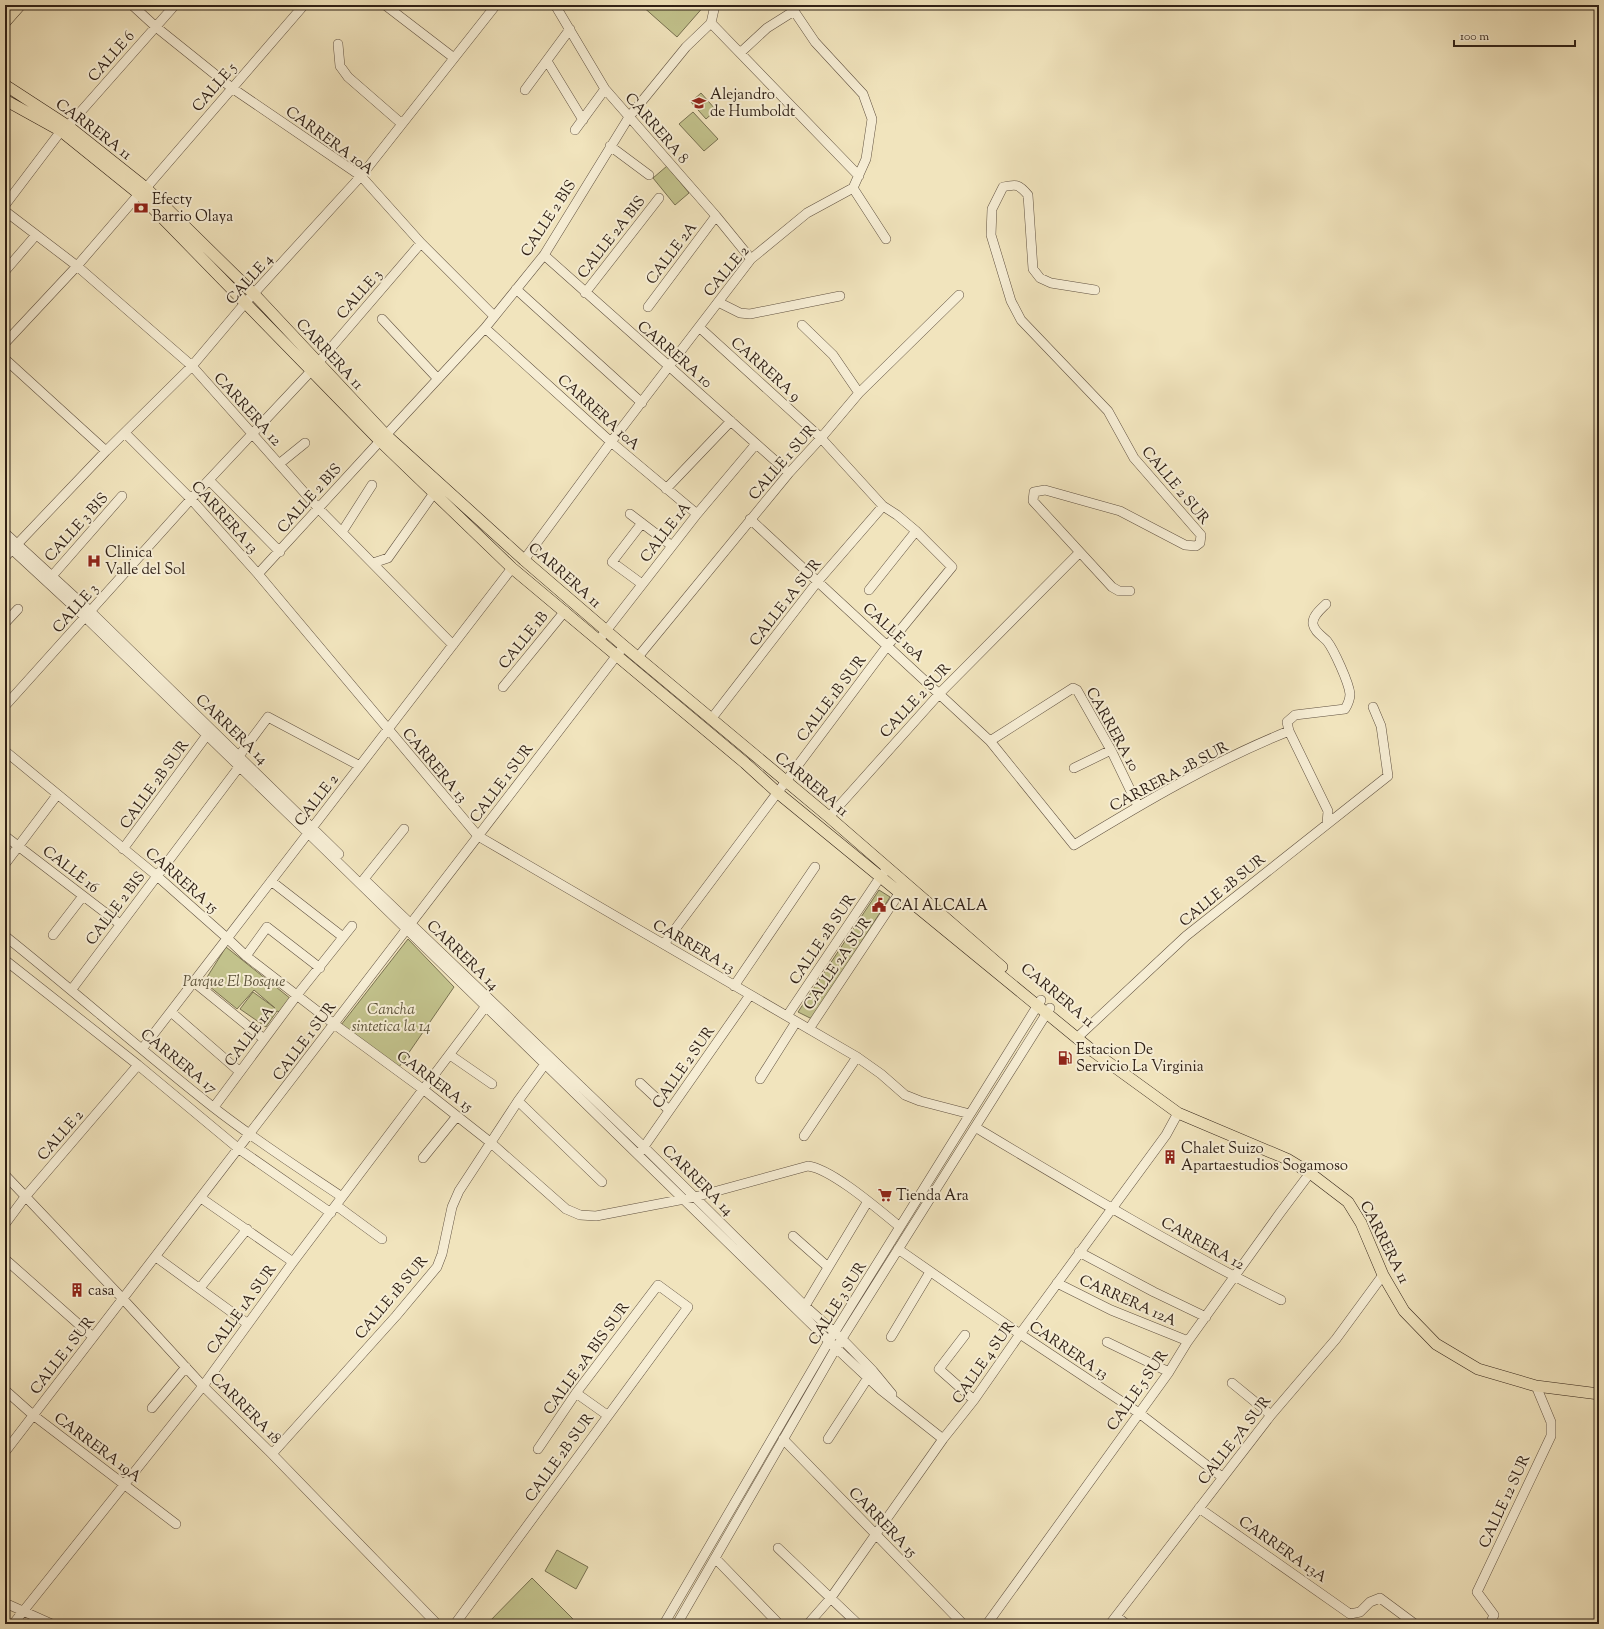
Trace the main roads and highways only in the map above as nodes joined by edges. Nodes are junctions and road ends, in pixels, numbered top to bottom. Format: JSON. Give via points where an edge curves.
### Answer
{"nodes":[{"id":1,"x":20,"y":5,"type":"edge"},
{"id":2,"x":5,"y":22,"type":"edge"},
{"id":3,"x":5,"y":85,"type":"edge"},
{"id":4,"x":5,"y":100,"type":"edge"},
{"id":5,"x":65,"y":129,"type":"junction"},
{"id":6,"x":142,"y":191,"type":"junction"},
{"id":7,"x":315,"y":367,"type":"junction"},
{"id":8,"x":383,"y":438,"type":"junction"},
{"id":9,"x":620,"y":650,"type":"junction"},
{"id":10,"x":884,"y":872,"type":"junction"},
{"id":11,"x":1039,"y":1003,"type":"junction"},
{"id":12,"x":1599,"y":1394,"type":"edge"}],
"edges":[{"from":1,"to":2,"type":"main road"},
{"from":3,"to":5,"type":"main road","name":"CARRERA 11"},
{"from":4,"to":5,"type":"main road","name":"CARRERA 11"},
{"from":5,"to":6,"type":"main road","name":"CARRERA 11"},
{"from":6,"to":7,"type":"main road","name":"CARRERA 11","via":[[246,302]]},
{"from":6,"to":7,"type":"main road","name":"CARRERA 11","via":[[254,294]]},
{"from":7,"to":8,"type":"main road","name":"CARRERA 11"},
{"from":8,"to":9,"type":"main road","name":"CARRERA 11","via":[[606,630]]},
{"from":8,"to":9,"type":"main road","name":"CARRERA 11","via":[[434,493],[512,568],[599,640]]},
{"from":9,"to":10,"type":"main road","name":"CARRERA 11","via":[[778,793]]},
{"from":9,"to":10,"type":"main road","name":"CARRERA 11","via":[[638,657],[712,718],[829,817]]},
{"from":10,"to":11,"type":"main road","name":"CARRERA 11"},
{"from":10,"to":11,"type":"main road","name":"CARRERA 11","via":[[900,892]]},
{"from":11,"to":12,"type":"main road","name":"CARRERA 11","via":[[1178,1113],[1287,1158],[1310,1172],[1348,1202],[1361,1223],[1383,1275],[1404,1311],[1436,1344],[1478,1369],[1536,1386]]}]}
